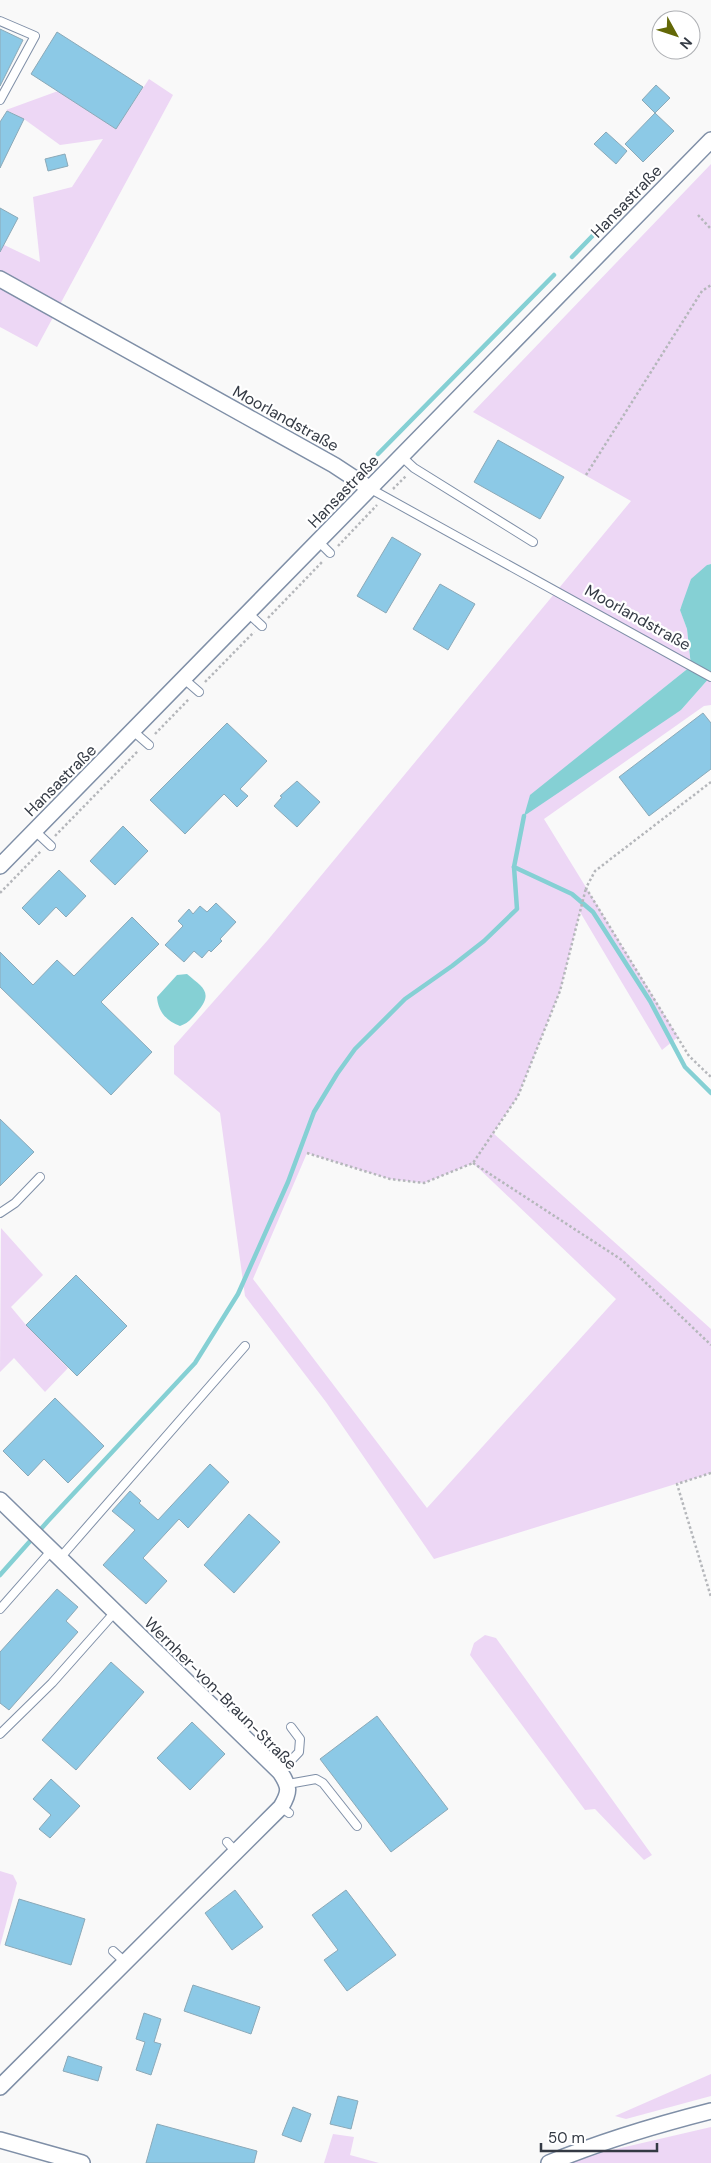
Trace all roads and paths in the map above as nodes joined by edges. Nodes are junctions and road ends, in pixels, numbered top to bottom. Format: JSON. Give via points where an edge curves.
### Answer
{"nodes":[{"id":1,"x":0,"y":21,"type":"edge"},
{"id":2,"x":0,"y":100,"type":"edge"},
{"id":3,"x":711,"y":140,"type":"edge"},
{"id":4,"x":698,"y":216,"type":"dead end"},
{"id":5,"x":711,"y":230,"type":"edge"},
{"id":6,"x":0,"y":280,"type":"edge"},
{"id":7,"x":711,"y":285,"type":"edge"},
{"id":8,"x":401,"y":456,"type":"junction"},
{"id":9,"x":414,"y":468,"type":"junction"},
{"id":10,"x":586,"y":475,"type":"dead end"},
{"id":11,"x":369,"y":488,"type":"junction"},
{"id":12,"x":385,"y":497,"type":"junction"},
{"id":13,"x":318,"y":541,"type":"junction"},
{"id":14,"x":533,"y":542,"type":"dead end"},
{"id":15,"x":330,"y":553,"type":"junction"},
{"id":16,"x":248,"y":613,"type":"junction"},
{"id":17,"x":261,"y":626,"type":"junction"},
{"id":18,"x":711,"y":677,"type":"edge"},
{"id":19,"x":184,"y":679,"type":"junction"},
{"id":20,"x":198,"y":692,"type":"junction"},
{"id":21,"x":133,"y":731,"type":"junction"},
{"id":22,"x":147,"y":744,"type":"junction"},
{"id":23,"x":711,"y":782,"type":"edge"},
{"id":24,"x":35,"y":831,"type":"junction"},
{"id":25,"x":49,"y":845,"type":"junction"},
{"id":26,"x":0,"y":866,"type":"edge"},
{"id":27,"x":586,"y":888,"type":"junction"},
{"id":28,"x":0,"y":893,"type":"edge"},
{"id":29,"x":711,"y":1077,"type":"edge"},
{"id":30,"x":307,"y":1153,"type":"dead end"},
{"id":31,"x":473,"y":1163,"type":"junction"},
{"id":32,"x":40,"y":1177,"type":"dead end"},
{"id":33,"x":0,"y":1213,"type":"edge"},
{"id":34,"x":711,"y":1345,"type":"edge"},
{"id":35,"x":245,"y":1346,"type":"dead end"},
{"id":36,"x":711,"y":1473,"type":"edge"},
{"id":37,"x":0,"y":1500,"type":"edge"},
{"id":38,"x":52,"y":1550,"type":"junction"},
{"id":39,"x":711,"y":1597,"type":"edge"},
{"id":40,"x":0,"y":1609,"type":"edge"},
{"id":41,"x":115,"y":1612,"type":"junction"},
{"id":42,"x":291,"y":1727,"type":"dead end"},
{"id":43,"x":0,"y":1734,"type":"edge"},
{"id":44,"x":284,"y":1778,"type":"junction"},
{"id":45,"x":357,"y":1826,"type":"dead end"},
{"id":46,"x":113,"y":1951,"type":"dead end"},
{"id":47,"x":125,"y":1962,"type":"junction"},
{"id":48,"x":0,"y":2087,"type":"edge"},
{"id":49,"x":711,"y":2111,"type":"edge"},
{"id":50,"x":0,"y":2140,"type":"edge"},
{"id":51,"x":77,"y":2162,"type":"edge"},
{"id":52,"x":549,"y":2163,"type":"edge"}],
"edges":[{"from":1,"to":2,"type":"lane","via":[[35,36]]},
{"from":3,"to":8,"type":"street","name":"Hansastraße"},
{"from":4,"to":5,"type":"path"},
{"from":6,"to":11,"type":"street","name":"Moorlandstraße","via":[[334,465]]},
{"from":7,"to":10,"type":"path","via":[[702,291]]},
{"from":8,"to":9,"type":"lane"},
{"from":8,"to":11,"type":"street","name":"Hansastraße"},
{"from":9,"to":12,"type":"path"},
{"from":9,"to":14,"type":"lane"},
{"from":11,"to":12,"type":"lane","name":"Moorlandstraße"},
{"from":11,"to":13,"type":"street","name":"Hansastraße"},
{"from":12,"to":15,"type":"path"},
{"from":12,"to":18,"type":"lane","name":"Moorlandstraße"},
{"from":13,"to":15,"type":"lane"},
{"from":13,"to":16,"type":"street","name":"Hansastraße"},
{"from":15,"to":17,"type":"path"},
{"from":16,"to":17,"type":"lane"},
{"from":16,"to":19,"type":"street","name":"Hansastraße"},
{"from":17,"to":20,"type":"path"},
{"from":19,"to":20,"type":"lane"},
{"from":19,"to":21,"type":"street","name":"Hansastraße"},
{"from":20,"to":22,"type":"path"},
{"from":21,"to":22,"type":"lane"},
{"from":21,"to":24,"type":"street","name":"Hansastraße"},
{"from":22,"to":25,"type":"path"},
{"from":23,"to":27,"type":"path","via":[[595,871]]},
{"from":24,"to":25,"type":"lane"},
{"from":24,"to":26,"type":"street","name":"Hansastraße"},
{"from":25,"to":28,"type":"path"},
{"from":27,"to":29,"type":"path","via":[[689,1056]]},
{"from":27,"to":31,"type":"path","via":[[560,991],[518,1096]]},
{"from":30,"to":31,"type":"path","via":[[390,1179],[424,1183]]},
{"from":31,"to":34,"type":"path","via":[[622,1260]]},
{"from":32,"to":33,"type":"lane","via":[[15,1204]]},
{"from":35,"to":38,"type":"lane"},
{"from":36,"to":39,"type":"path","via":[[677,1484]]},
{"from":37,"to":38,"type":"street","name":"Wernher-von-Braun-Straße"},
{"from":38,"to":40,"type":"lane"},
{"from":38,"to":41,"type":"street","name":"Wernher-von-Braun-Straße"},
{"from":41,"to":43,"type":"lane","via":[[52,1683]]},
{"from":41,"to":44,"type":"street","name":"Wernher-von-Braun-Straße"},
{"from":42,"to":44,"type":"lane","via":[[300,1739],[299,1752]]},
{"from":44,"to":45,"type":"lane","via":[[316,1779],[323,1783]]},
{"from":44,"to":47,"type":"street","name":"Wernher-von-Braun-Straße","via":[[285,1810],[231,1847]]},
{"from":46,"to":47,"type":"lane"},
{"from":47,"to":48,"type":"street","name":"Wernher-von-Braun-Straße"},
{"from":49,"to":52,"type":"street","via":[[643,2129]]},
{"from":50,"to":51,"type":"street"}]}
